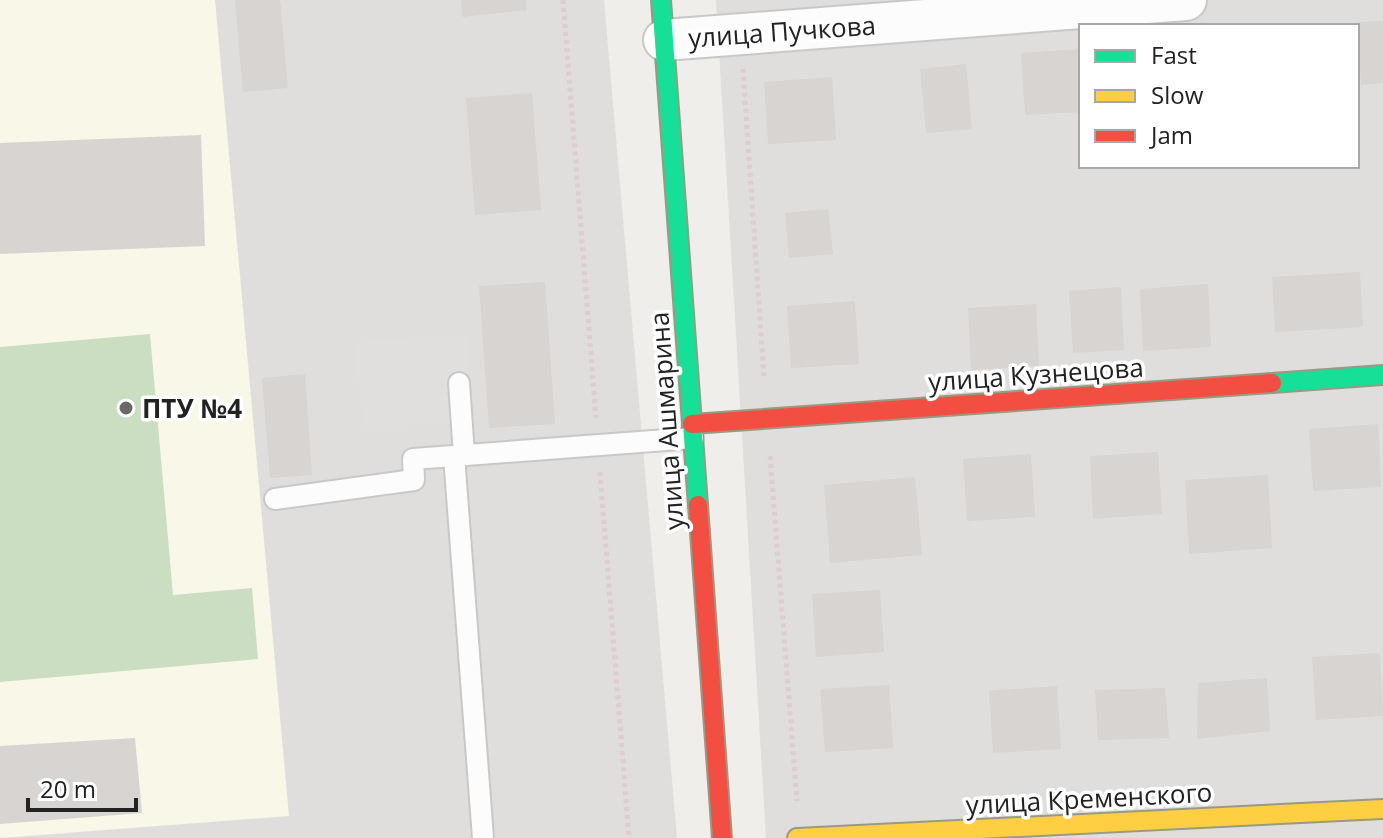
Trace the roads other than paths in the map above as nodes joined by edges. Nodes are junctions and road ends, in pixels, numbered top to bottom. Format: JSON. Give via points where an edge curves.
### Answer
{"nodes":[{"id":1,"x":661,"y":0,"type":"edge"},
{"id":2,"x":1186,"y":0,"type":"edge"},
{"id":3,"x":664,"y":40,"type":"junction"},
{"id":4,"x":1383,"y":375,"type":"edge"},
{"id":5,"x":459,"y":383,"type":"dead end"},
{"id":6,"x":692,"y":431,"type":"junction"},
{"id":7,"x":459,"y":456,"type":"junction"},
{"id":8,"x":275,"y":499,"type":"dead end"},
{"id":9,"x":1383,"y":809,"type":"edge"},
{"id":10,"x":483,"y":838,"type":"edge"},
{"id":11,"x":722,"y":838,"type":"edge"},
{"id":12,"x":797,"y":838,"type":"edge"}],
"edges":[{"from":1,"to":3,"type":"street","name":"улица Ашмарина"},
{"from":2,"to":3,"type":"street","name":"улица Пучкова"},
{"from":3,"to":6,"type":"street","name":"улица Ашмарина"},
{"from":4,"to":6,"type":"street","name":"улица Кузнецова"},
{"from":5,"to":7,"type":"lane"},
{"from":6,"to":7,"type":"lane"},
{"from":6,"to":11,"type":"street","name":"улица Ашмарина"},
{"from":7,"to":8,"type":"lane","via":[[413,459],[414,480]]},
{"from":7,"to":10,"type":"lane"},
{"from":9,"to":12,"type":"street","name":"улица Кременского"}]}
